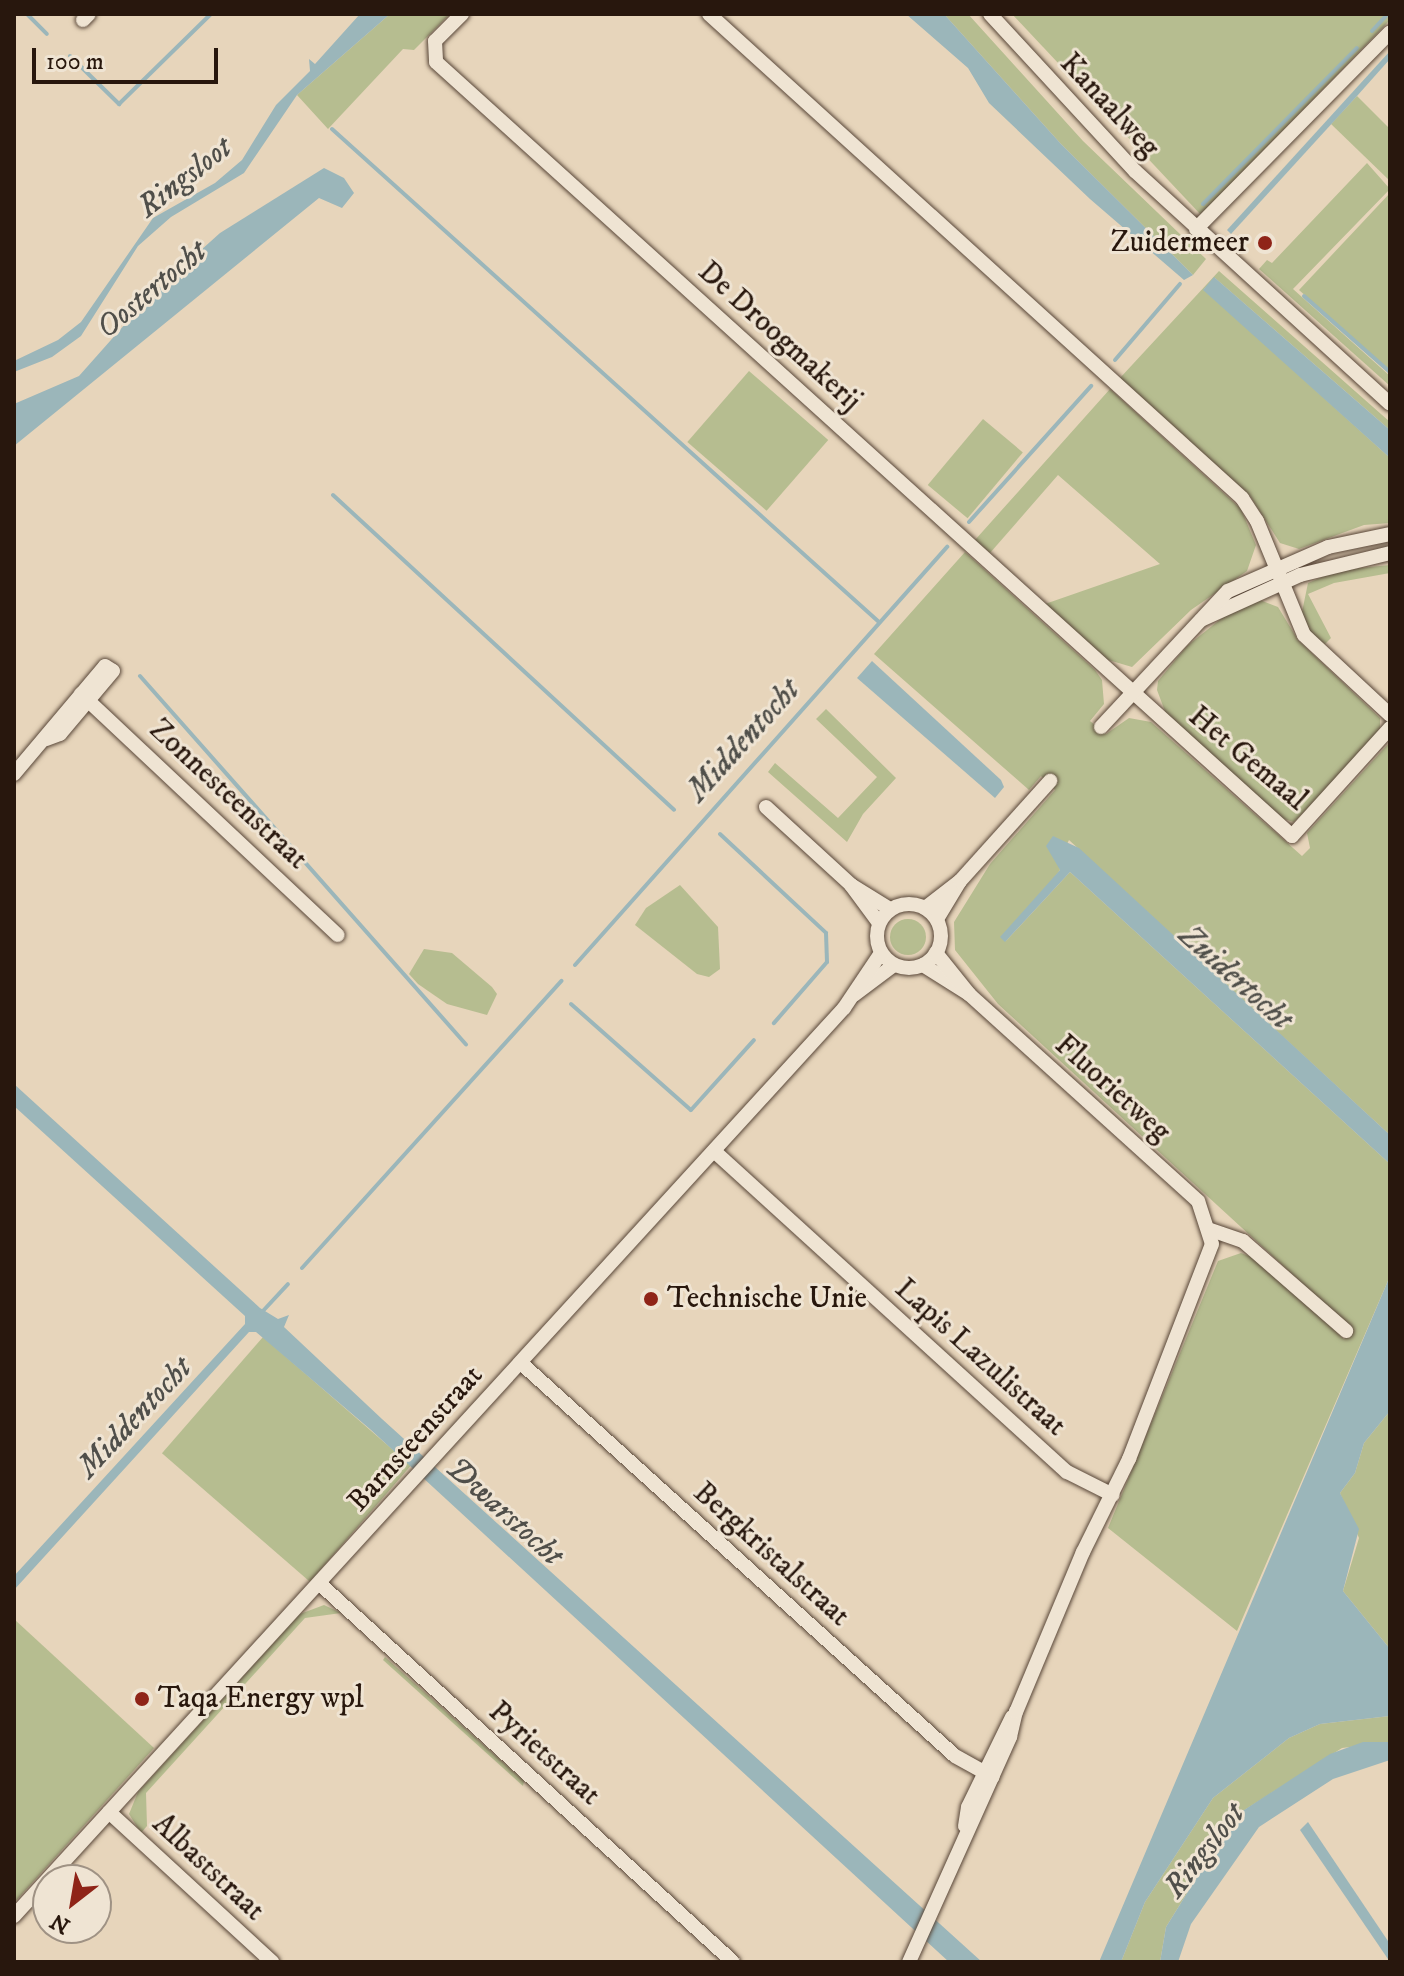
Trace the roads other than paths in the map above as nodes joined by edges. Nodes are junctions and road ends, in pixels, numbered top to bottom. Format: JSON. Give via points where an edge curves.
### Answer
{"nodes":[{"id":1,"x":462,"y":14,"type":"edge"},
{"id":2,"x":709,"y":14,"type":"edge"},
{"id":3,"x":990,"y":14,"type":"edge"},
{"id":4,"x":1390,"y":32,"type":"edge"},
{"id":5,"x":1196,"y":229,"type":"junction"},
{"id":6,"x":1390,"y":404,"type":"edge"},
{"id":7,"x":1390,"y":534,"type":"edge"},
{"id":8,"x":1390,"y":553,"type":"edge"},
{"id":9,"x":1274,"y":567,"type":"junction"},
{"id":10,"x":1280,"y":583,"type":"junction"},
{"id":11,"x":1197,"y":621,"type":"junction"},
{"id":12,"x":1132,"y":691,"type":"junction"},
{"id":13,"x":1390,"y":715,"type":"edge"},
{"id":14,"x":1101,"y":727,"type":"dead end"},
{"id":15,"x":1390,"y":728,"type":"edge"},
{"id":16,"x":14,"y":774,"type":"edge"},
{"id":17,"x":1050,"y":781,"type":"dead end"},
{"id":18,"x":766,"y":807,"type":"dead end"},
{"id":19,"x":960,"y":881,"type":"junction"},
{"id":20,"x":851,"y":885,"type":"junction"},
{"id":21,"x":925,"y":908,"type":"junction"},
{"id":22,"x":890,"y":909,"type":"junction"},
{"id":23,"x":937,"y":919,"type":"junction"},
{"id":24,"x":879,"y":923,"type":"junction"},
{"id":25,"x":338,"y":935,"type":"dead end"},
{"id":26,"x":881,"y":953,"type":"junction"},
{"id":27,"x":936,"y":953,"type":"junction"},
{"id":28,"x":894,"y":965,"type":"junction"},
{"id":29,"x":923,"y":965,"type":"junction"},
{"id":30,"x":969,"y":994,"type":"junction"},
{"id":31,"x":854,"y":995,"type":"junction"},
{"id":32,"x":714,"y":1151,"type":"junction"},
{"id":33,"x":1211,"y":1230,"type":"junction"},
{"id":34,"x":1346,"y":1331,"type":"dead end"},
{"id":35,"x":521,"y":1363,"type":"junction"},
{"id":36,"x":1108,"y":1494,"type":"junction"},
{"id":37,"x":319,"y":1583,"type":"junction"},
{"id":38,"x":988,"y":1774,"type":"junction"},
{"id":39,"x":109,"y":1812,"type":"junction"},
{"id":40,"x":14,"y":1916,"type":"edge"},
{"id":41,"x":272,"y":1962,"type":"edge"},
{"id":42,"x":733,"y":1962,"type":"edge"},
{"id":43,"x":909,"y":1962,"type":"edge"}],
"edges":[{"from":1,"to":12,"type":"street","name":"De Droogmakerij","via":[[433,45],[436,62]]},
{"from":2,"to":9,"type":"street","via":[[1242,498]]},
{"from":3,"to":5,"type":"street","name":"Kanaalweg"},
{"from":4,"to":5,"type":"street"},
{"from":5,"to":6,"type":"street","name":"Kanaalweg"},
{"from":7,"to":9,"type":"street","via":[[1345,542]]},
{"from":8,"to":10,"type":"street","via":[[1348,559]]},
{"from":9,"to":10,"type":"street"},
{"from":9,"to":11,"type":"street","via":[[1228,591]]},
{"from":10,"to":11,"type":"street"},
{"from":10,"to":13,"type":"street","via":[[1310,642]]},
{"from":11,"to":12,"type":"street"},
{"from":12,"to":14,"type":"street"},
{"from":12,"to":15,"type":"street","name":"Het Gemaal","via":[[1292,836]]},
{"from":16,"to":25,"type":"street","name":"Zonnesteenstraat","via":[[86,698]]},
{"from":17,"to":19,"type":"street"},
{"from":18,"to":20,"type":"street"},
{"from":19,"to":21,"type":"street","via":[[948,885]]},
{"from":19,"to":23,"type":"street"},
{"from":20,"to":22,"type":"street"},
{"from":20,"to":24,"type":"street"},
{"from":21,"to":22,"type":"street","via":[[911,904]]},
{"from":21,"to":23,"type":"street"},
{"from":22,"to":24,"type":"street"},
{"from":23,"to":27,"type":"street","via":[[941,940]]},
{"from":24,"to":26,"type":"street"},
{"from":26,"to":28,"type":"street"},
{"from":26,"to":31,"type":"street","name":"Barnsteenstraat"},
{"from":27,"to":29,"type":"street"},
{"from":27,"to":30,"type":"street","name":"Fluorietweg"},
{"from":28,"to":29,"type":"street"},
{"from":28,"to":31,"type":"street","name":"Barnsteenstraat"},
{"from":29,"to":30,"type":"street","name":"Fluorietweg"},
{"from":30,"to":33,"type":"street","name":"Fluorietweg","via":[[1198,1201]]},
{"from":31,"to":32,"type":"street","name":"Barnsteenstraat"},
{"from":32,"to":35,"type":"street","name":"Barnsteenstraat"},
{"from":32,"to":36,"type":"street","name":"Lapis Lazulistraat","via":[[1067,1472]]},
{"from":33,"to":34,"type":"street","via":[[1243,1241]]},
{"from":33,"to":36,"type":"street","via":[[1210,1256]]},
{"from":35,"to":37,"type":"street","name":"Barnsteenstraat"},
{"from":35,"to":38,"type":"street","name":"Bergkristalstraat","via":[[955,1756]]},
{"from":36,"to":38,"type":"street"},
{"from":37,"to":39,"type":"street","name":"Barnsteenstraat"},
{"from":37,"to":42,"type":"street","name":"Pyrietstraat"},
{"from":38,"to":43,"type":"street"},
{"from":39,"to":40,"type":"street","name":"Barnsteenstraat"},
{"from":39,"to":41,"type":"street","name":"Albaststraat"}]}
